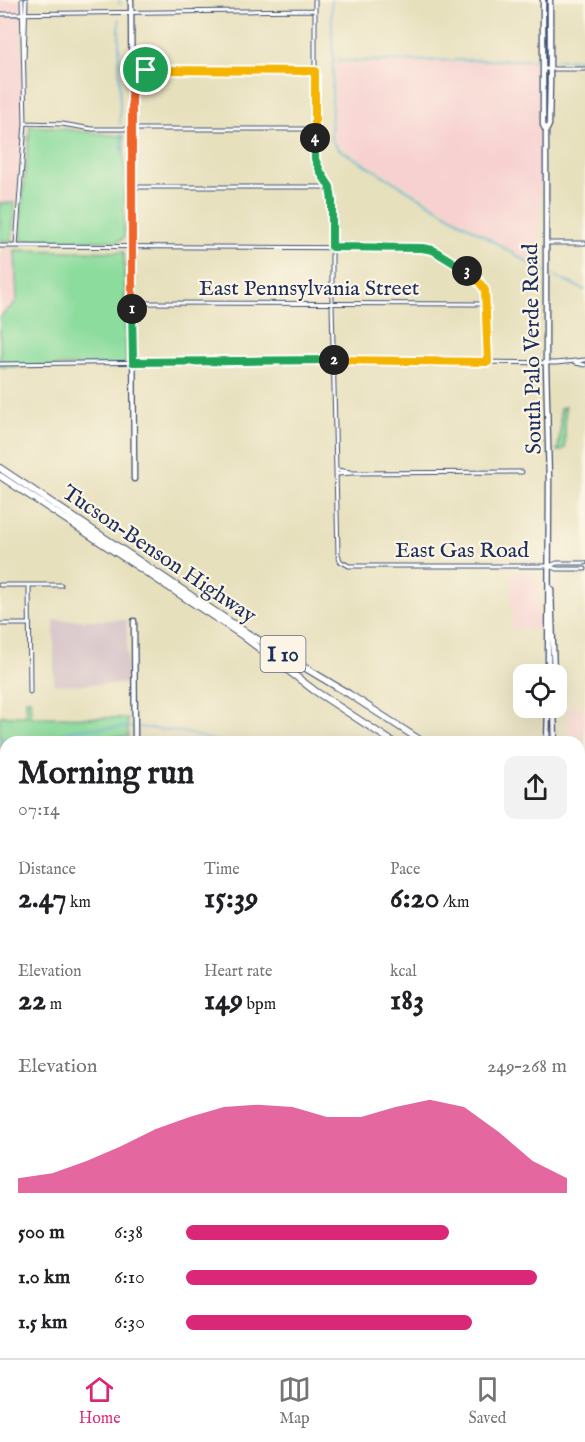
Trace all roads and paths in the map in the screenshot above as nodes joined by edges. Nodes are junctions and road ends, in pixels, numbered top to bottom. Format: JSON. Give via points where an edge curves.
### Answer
{"nodes":[{"id":1,"x":24,"y":0,"type":"edge"},
{"id":2,"x":131,"y":0,"type":"edge"},
{"id":3,"x":315,"y":0,"type":"edge"},
{"id":4,"x":543,"y":0,"type":"edge"},
{"id":5,"x":550,"y":0,"type":"edge"},
{"id":6,"x":315,"y":10,"type":"junction"},
{"id":7,"x":131,"y":11,"type":"junction"},
{"id":8,"x":0,"y":14,"type":"edge"},
{"id":9,"x":24,"y":14,"type":"junction"},
{"id":10,"x":543,"y":69,"type":"junction"},
{"id":11,"x":550,"y":69,"type":"junction"},
{"id":12,"x":585,"y":69,"type":"edge"},
{"id":13,"x":132,"y":70,"type":"junction"},
{"id":14,"x":315,"y":71,"type":"junction"},
{"id":15,"x":25,"y":123,"type":"junction"},
{"id":16,"x":132,"y":129,"type":"junction"},
{"id":17,"x":315,"y":129,"type":"junction"},
{"id":18,"x":546,"y":131,"type":"junction"},
{"id":19,"x":132,"y":187,"type":"junction"},
{"id":20,"x":330,"y":187,"type":"junction"},
{"id":21,"x":547,"y":243,"type":"junction"},
{"id":22,"x":585,"y":243,"type":"edge"},
{"id":23,"x":0,"y":246,"type":"edge"},
{"id":24,"x":16,"y":246,"type":"junction"},
{"id":25,"x":132,"y":247,"type":"junction"},
{"id":26,"x":332,"y":247,"type":"junction"},
{"id":27,"x":132,"y":303,"type":"junction"},
{"id":28,"x":332,"y":304,"type":"junction"},
{"id":29,"x":486,"y":304,"type":"junction"},
{"id":30,"x":334,"y":360,"type":"junction"},
{"id":31,"x":585,"y":360,"type":"edge"},
{"id":32,"x":133,"y":362,"type":"junction"},
{"id":33,"x":488,"y":362,"type":"junction"},
{"id":34,"x":546,"y":363,"type":"junction"},
{"id":35,"x":571,"y":363,"type":"junction"},
{"id":36,"x":0,"y":364,"type":"edge"},
{"id":37,"x":585,"y":365,"type":"edge"},
{"id":38,"x":0,"y":468,"type":"edge"},
{"id":39,"x":337,"y":472,"type":"junction"},
{"id":40,"x":522,"y":472,"type":"dead end"},
{"id":41,"x":0,"y":476,"type":"edge"},
{"id":42,"x":134,"y":479,"type":"dead end"},
{"id":43,"x":585,"y":563,"type":"edge"},
{"id":44,"x":549,"y":566,"type":"junction"},
{"id":45,"x":585,"y":569,"type":"edge"},
{"id":46,"x":0,"y":585,"type":"edge"},
{"id":47,"x":29,"y":585,"type":"junction"},
{"id":48,"x":61,"y":585,"type":"dead end"},
{"id":49,"x":134,"y":621,"type":"dead end"},
{"id":50,"x":0,"y":624,"type":"edge"},
{"id":51,"x":29,"y":624,"type":"junction"},
{"id":52,"x":548,"y":631,"type":"junction"},
{"id":53,"x":548,"y":664,"type":"edge"},
{"id":54,"x":553,"y":664,"type":"edge"},
{"id":55,"x":554,"y":664,"type":"edge"},
{"id":56,"x":30,"y":692,"type":"dead end"},
{"id":57,"x":548,"y":718,"type":"edge"},
{"id":58,"x":555,"y":718,"type":"edge"},
{"id":59,"x":135,"y":736,"type":"edge"},
{"id":60,"x":384,"y":736,"type":"edge"},
{"id":61,"x":414,"y":736,"type":"edge"},
{"id":62,"x":548,"y":736,"type":"edge"},
{"id":63,"x":555,"y":736,"type":"edge"}],
"edges":[{"from":1,"to":9,"type":"street"},
{"from":2,"to":7,"type":"main road"},
{"from":3,"to":6,"type":"street"},
{"from":4,"to":10,"type":"main road","name":"South Palo Verde Road"},
{"from":5,"to":11,"type":"main road","name":"South Palo Verde Road"},
{"from":6,"to":7,"type":"street"},
{"from":6,"to":14,"type":"street"},
{"from":7,"to":9,"type":"street"},
{"from":7,"to":13,"type":"main road"},
{"from":8,"to":9,"type":"street"},
{"from":9,"to":15,"type":"street"},
{"from":10,"to":11,"type":"street"},
{"from":10,"to":18,"type":"main road","name":"South Palo Verde Road"},
{"from":11,"to":12,"type":"street"},
{"from":11,"to":18,"type":"main road","name":"South Palo Verde Road"},
{"from":13,"to":14,"type":"street"},
{"from":13,"to":16,"type":"main road"},
{"from":14,"to":17,"type":"street"},
{"from":15,"to":16,"type":"street"},
{"from":15,"to":24,"type":"street"},
{"from":16,"to":17,"type":"street"},
{"from":16,"to":19,"type":"main road"},
{"from":17,"to":20,"type":"street","via":[[315,159]]},
{"from":18,"to":21,"type":"main road","name":"South Palo Verde Road"},
{"from":19,"to":20,"type":"street"},
{"from":19,"to":25,"type":"main road"},
{"from":20,"to":26,"type":"street"},
{"from":21,"to":22,"type":"street"},
{"from":21,"to":34,"type":"main road","name":"South Palo Verde Road"},
{"from":23,"to":24,"type":"street"},
{"from":24,"to":25,"type":"street"},
{"from":25,"to":26,"type":"street"},
{"from":25,"to":27,"type":"main road"},
{"from":26,"to":28,"type":"street"},
{"from":26,"to":29,"type":"street","via":[[433,250],[474,275],[485,290]]},
{"from":27,"to":28,"type":"street","name":"East Pennsylvania Street"},
{"from":27,"to":32,"type":"main road"},
{"from":28,"to":29,"type":"street","name":"East Pennsylvania Street"},
{"from":28,"to":30,"type":"street"},
{"from":29,"to":33,"type":"street"},
{"from":30,"to":32,"type":"street"},
{"from":30,"to":33,"type":"street"},
{"from":30,"to":39,"type":"street"},
{"from":31,"to":35,"type":"street"},
{"from":32,"to":36,"type":"street"},
{"from":32,"to":42,"type":"main road"},
{"from":33,"to":34,"type":"street"},
{"from":34,"to":35,"type":"street"},
{"from":34,"to":44,"type":"main road","name":"South Palo Verde Road"},
{"from":35,"to":37,"type":"street"},
{"from":38,"to":61,"type":"highway","name":"Tucson–Benson Highway","number":"I 10","via":[[247,633]]},
{"from":39,"to":40,"type":"street"},
{"from":39,"to":44,"type":"street","name":"East Gas Road","via":[[338,554],[340,561],[349,566]]},
{"from":41,"to":60,"type":"highway","name":"Tucson–Benson Highway","number":"I 10","via":[[243,636],[315,691]]},
{"from":43,"to":44,"type":"street","name":"East Gas Road"},
{"from":44,"to":45,"type":"street"},
{"from":44,"to":52,"type":"main road","name":"South Palo Verde Road"},
{"from":44,"to":55,"type":"main road","name":"South Palo Verde Road"},
{"from":46,"to":47,"type":"street"},
{"from":47,"to":48,"type":"street"},
{"from":47,"to":51,"type":"street"},
{"from":49,"to":59,"type":"main road"},
{"from":50,"to":51,"type":"street"},
{"from":51,"to":56,"type":"street"},
{"from":52,"to":53,"type":"main road","name":"South Palo Verde Road"},
{"from":52,"to":54,"type":"main road"},
{"from":57,"to":62,"type":"main road"},
{"from":58,"to":63,"type":"main road"}]}
